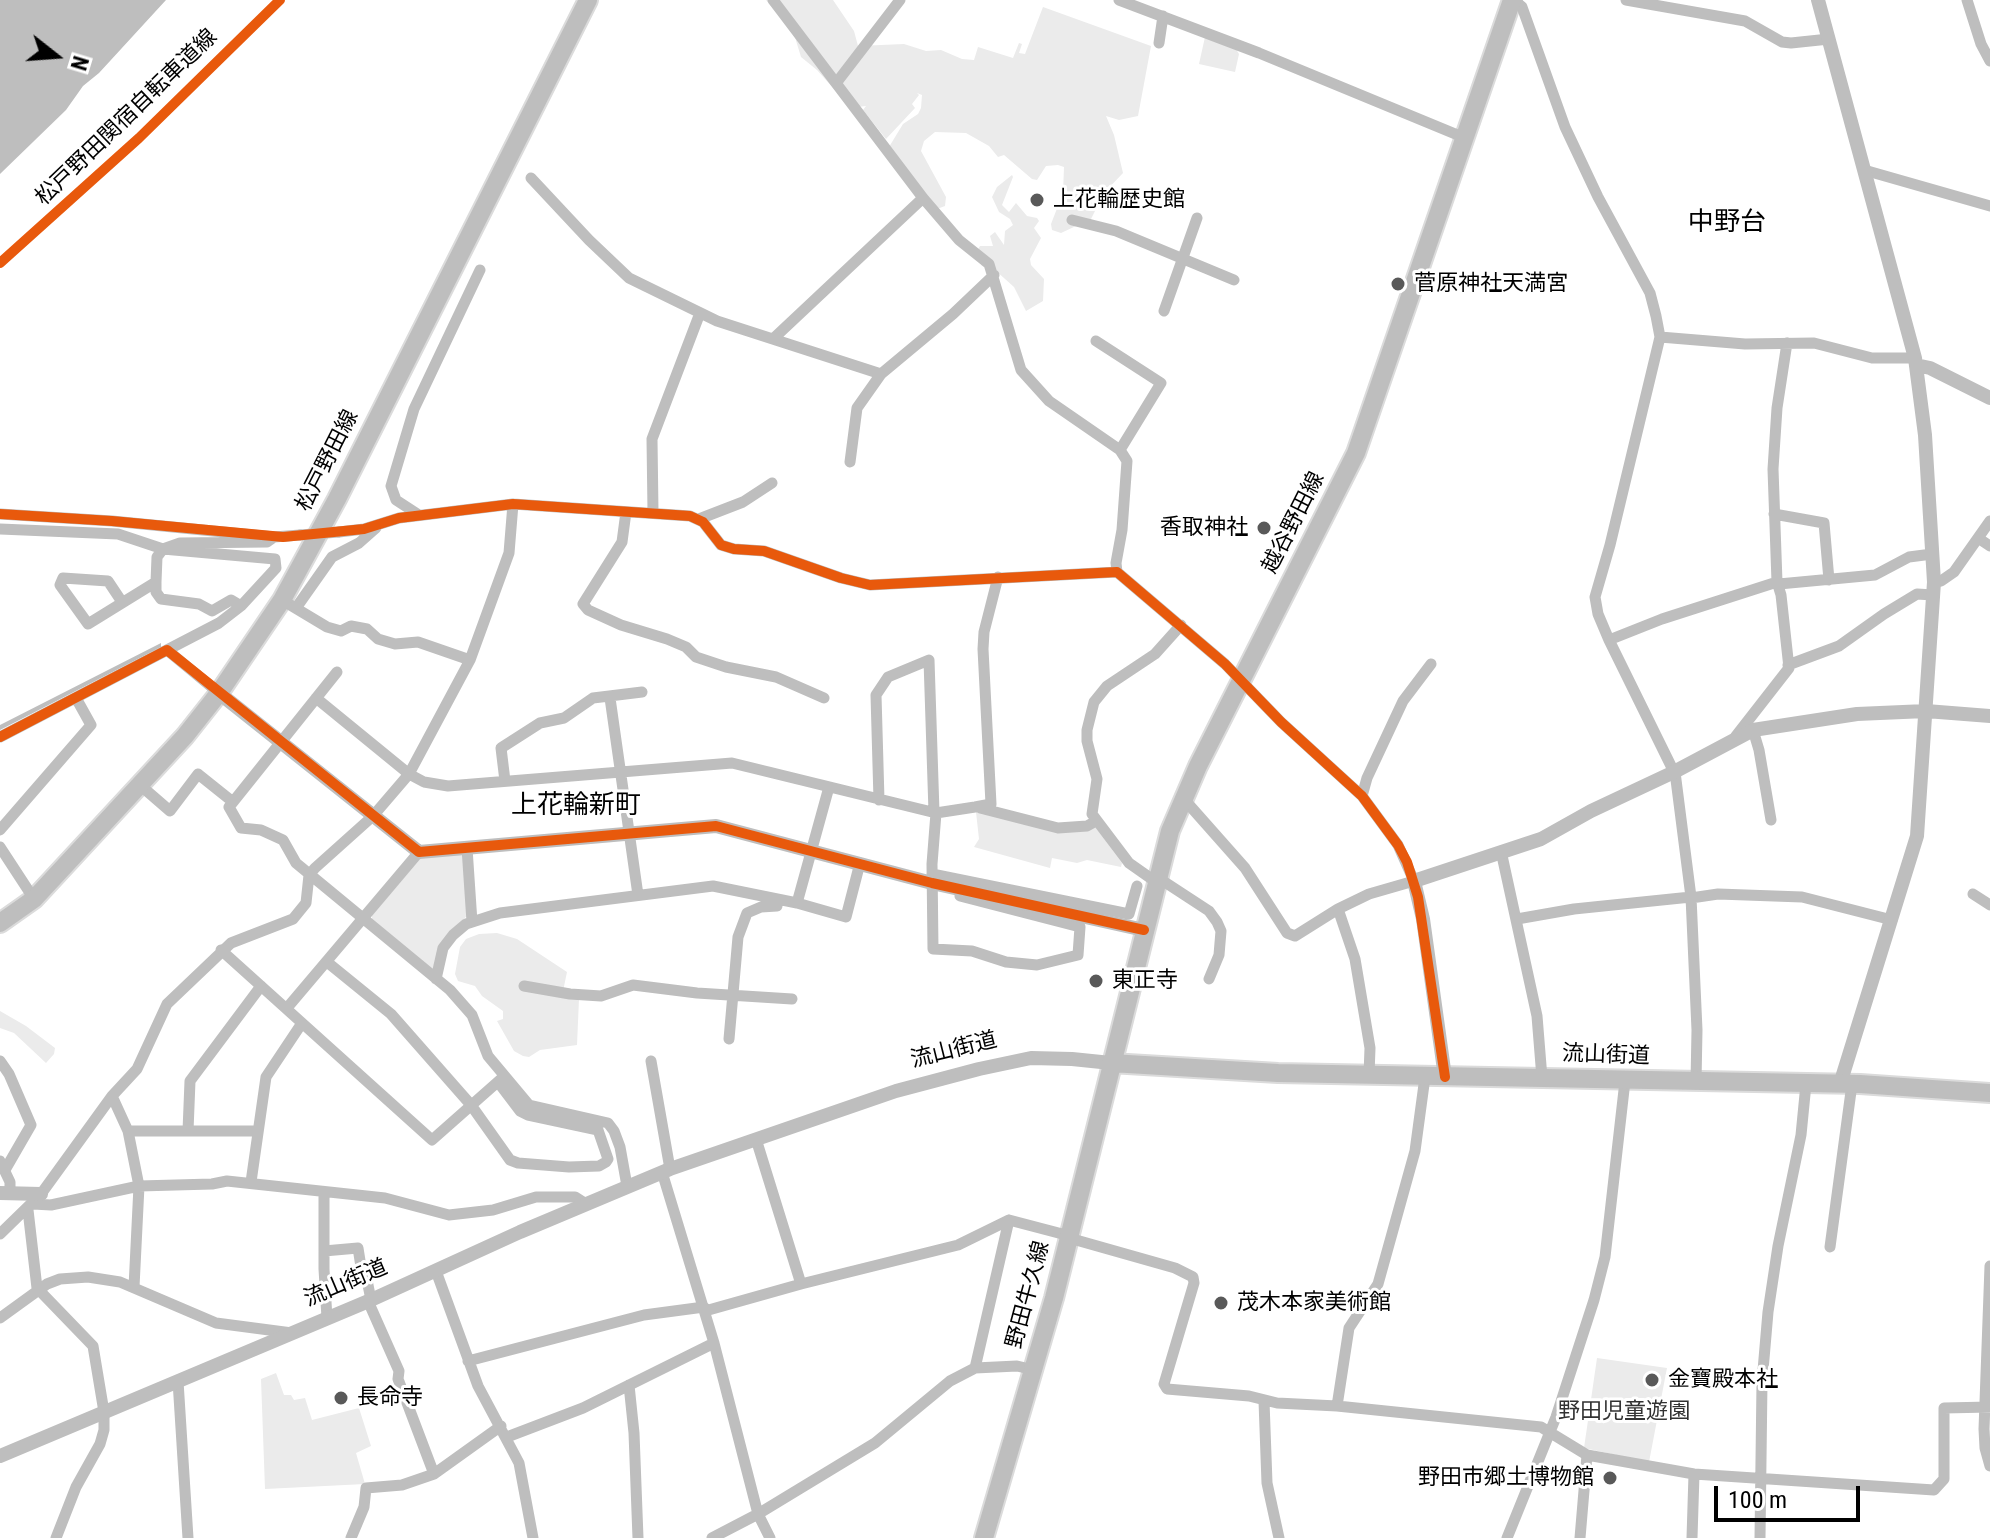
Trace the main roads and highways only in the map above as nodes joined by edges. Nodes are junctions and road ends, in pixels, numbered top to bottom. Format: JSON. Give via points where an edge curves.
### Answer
{"nodes":[{"id":1,"x":588,"y":0,"type":"edge"},
{"id":2,"x":1513,"y":0,"type":"edge"},
{"id":3,"x":0,"y":923,"type":"edge"},
{"id":4,"x":1111,"y":1063,"type":"junction"},
{"id":5,"x":1990,"y":1093,"type":"edge"},
{"id":6,"x":984,"y":1538,"type":"edge"}],
"edges":[{"from":1,"to":3,"type":"main road","name":"松戸野田線","via":[[289,604],[140,785],[34,899]]},
{"from":2,"to":4,"type":"main road","name":"越谷野田線","via":[[1356,453],[1183,798],[1150,881],[1144,930]]},
{"from":4,"to":5,"type":"main road","name":"流山街道","via":[[1425,1077],[1846,1084]]},
{"from":4,"to":6,"type":"main road","name":"野田牛久線","via":[[1034,1370]]}]}
